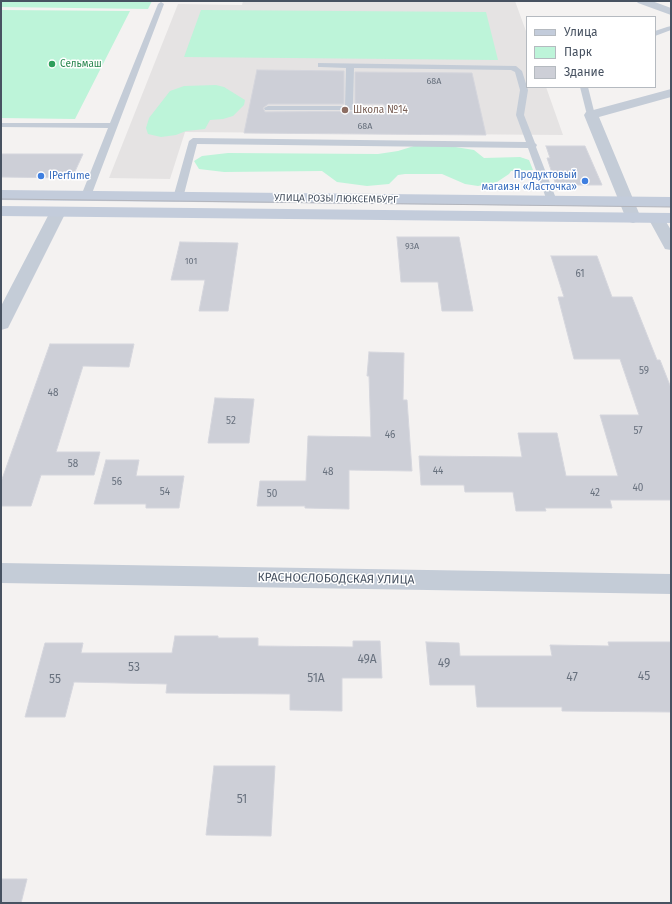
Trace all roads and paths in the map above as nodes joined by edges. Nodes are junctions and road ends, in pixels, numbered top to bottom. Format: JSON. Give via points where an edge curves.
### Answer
{"nodes":[{"id":1,"x":642,"y":1,"type":"edge"},
{"id":2,"x":161,"y":4,"type":"dead end"},
{"id":3,"x":671,"y":12,"type":"edge"},
{"id":4,"x":669,"y":28,"type":"dead end"},
{"id":5,"x":656,"y":34,"type":"edge"},
{"id":6,"x":321,"y":65,"type":"dead end"},
{"id":7,"x":350,"y":66,"type":"junction"},
{"id":8,"x":584,"y":88,"type":"edge"},
{"id":9,"x":671,"y":93,"type":"edge"},
{"id":10,"x":268,"y":108,"type":"dead end"},
{"id":11,"x":349,"y":108,"type":"junction"},
{"id":12,"x":383,"y":108,"type":"dead end"},
{"id":13,"x":591,"y":115,"type":"junction"},
{"id":14,"x":1,"y":125,"type":"edge"},
{"id":15,"x":113,"y":126,"type":"junction"},
{"id":16,"x":532,"y":145,"type":"junction"},
{"id":17,"x":1,"y":195,"type":"edge"},
{"id":18,"x":86,"y":196,"type":"junction"},
{"id":19,"x":178,"y":198,"type":"junction"},
{"id":20,"x":552,"y":201,"type":"junction"},
{"id":21,"x":626,"y":202,"type":"junction"},
{"id":22,"x":671,"y":202,"type":"edge"},
{"id":23,"x":1,"y":211,"type":"edge"},
{"id":24,"x":58,"y":212,"type":"junction"},
{"id":25,"x":633,"y":218,"type":"junction"},
{"id":26,"x":664,"y":218,"type":"edge"},
{"id":27,"x":671,"y":245,"type":"edge"},
{"id":28,"x":1,"y":324,"type":"edge"},
{"id":29,"x":1,"y":573,"type":"edge"},
{"id":30,"x":671,"y":584,"type":"edge"}],
"edges":[{"from":1,"to":3,"type":"street"},
{"from":2,"to":15,"type":"lane"},
{"from":4,"to":5,"type":"lane"},
{"from":6,"to":7,"type":"lane"},
{"from":7,"to":11,"type":"lane"},
{"from":7,"to":16,"type":"lane","via":[[513,68],[518,71],[524,90],[520,114]]},
{"from":8,"to":13,"type":"lane"},
{"from":9,"to":13,"type":"street"},
{"from":10,"to":11,"type":"lane"},
{"from":11,"to":12,"type":"lane"},
{"from":13,"to":21,"type":"street"},
{"from":14,"to":15,"type":"lane"},
{"from":15,"to":18,"type":"lane"},
{"from":16,"to":19,"type":"lane","via":[[193,141]]},
{"from":16,"to":20,"type":"lane"},
{"from":17,"to":18,"type":"street","name":"УЛИЦА РОЗЫ ЛЮКСЕМБУРГ"},
{"from":18,"to":19,"type":"street","name":"УЛИЦА РОЗЫ ЛЮКСЕМБУРГ"},
{"from":19,"to":20,"type":"street","name":"УЛИЦА РОЗЫ ЛЮКСЕМБУРГ"},
{"from":20,"to":21,"type":"street","name":"УЛИЦА РОЗЫ ЛЮКСЕМБУРГ"},
{"from":21,"to":22,"type":"street","name":"УЛИЦА РОЗЫ ЛЮКСЕМБУРГ"},
{"from":21,"to":25,"type":"street"},
{"from":23,"to":24,"type":"street","name":"УЛИЦА РОЗЫ ЛЮКСЕМБУРГ"},
{"from":24,"to":25,"type":"street","name":"УЛИЦА РОЗЫ ЛЮКСЕМБУРГ"},
{"from":24,"to":28,"type":"street"},
{"from":25,"to":26,"type":"street","name":"УЛИЦА РОЗЫ ЛЮКСЕМБУРГ"},
{"from":26,"to":27,"type":"street"},
{"from":29,"to":30,"type":"street","name":"КРАСНОСЛОБОДСКАЯ УЛИЦА"}]}
